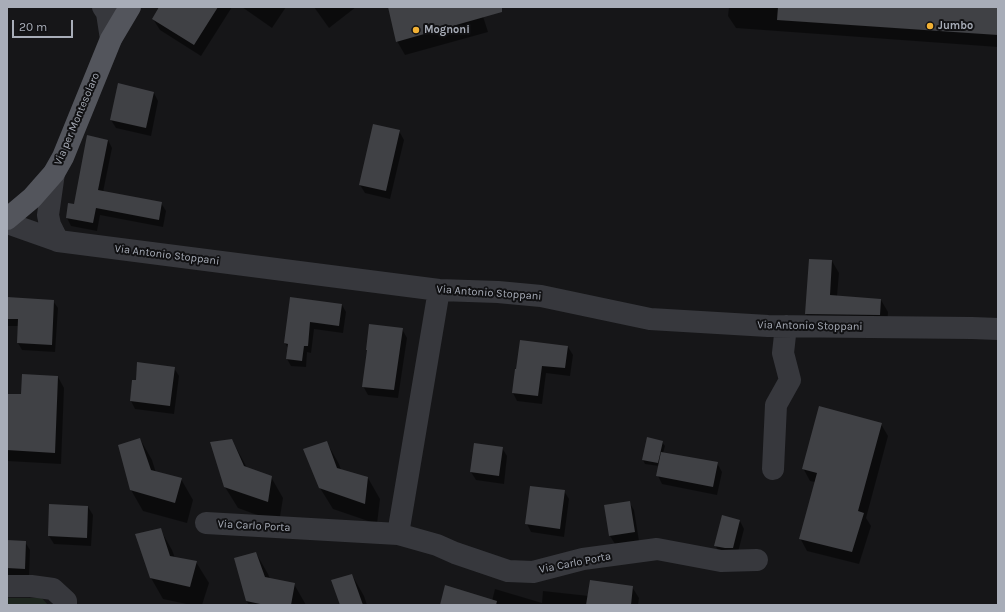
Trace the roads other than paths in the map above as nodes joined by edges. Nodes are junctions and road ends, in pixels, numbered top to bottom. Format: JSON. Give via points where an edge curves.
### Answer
{"nodes":[{"id":1,"x":103,"y":7,"type":"edge"},
{"id":2,"x":130,"y":7,"type":"edge"},
{"id":3,"x":111,"y":39,"type":"junction"},
{"id":4,"x":54,"y":173,"type":"junction"},
{"id":5,"x":7,"y":219,"type":"edge"},
{"id":6,"x":7,"y":223,"type":"edge"},
{"id":7,"x":58,"y":241,"type":"junction"},
{"id":8,"x":439,"y":290,"type":"junction"},
{"id":9,"x":786,"y":326,"type":"junction"},
{"id":10,"x":998,"y":329,"type":"edge"},
{"id":11,"x":773,"y":469,"type":"dead end"},
{"id":12,"x":206,"y":523,"type":"dead end"},
{"id":13,"x":398,"y":534,"type":"junction"},
{"id":14,"x":757,"y":560,"type":"dead end"},
{"id":15,"x":7,"y":586,"type":"edge"},
{"id":16,"x":66,"y":605,"type":"edge"}],
"edges":[{"from":1,"to":3,"type":"street","via":[[107,13]]},
{"from":2,"to":3,"type":"main road","name":"Via per Montesolaro"},
{"from":3,"to":4,"type":"main road","name":"Via per Montesolaro","via":[[63,157]]},
{"from":4,"to":5,"type":"main road","name":"Via per Montesolaro","via":[[32,198]]},
{"from":4,"to":7,"type":"street","via":[[48,215]]},
{"from":6,"to":7,"type":"street","name":"Via Antonio Stoppani"},
{"from":7,"to":8,"type":"street","name":"Via Antonio Stoppani"},
{"from":8,"to":9,"type":"street","name":"Via Antonio Stoppani","via":[[541,296],[650,319]]},
{"from":8,"to":13,"type":"street"},
{"from":9,"to":10,"type":"street","name":"Via Antonio Stoppani"},
{"from":9,"to":11,"type":"street","via":[[783,354],[790,380],[776,405]]},
{"from":12,"to":13,"type":"street","name":"Via Carlo Porta"},
{"from":13,"to":14,"type":"street","name":"Via Carlo Porta","via":[[437,545],[508,571],[533,572],[583,559],[657,549],[721,561]]},
{"from":15,"to":16,"type":"street","via":[[53,589],[66,601]]}]}
